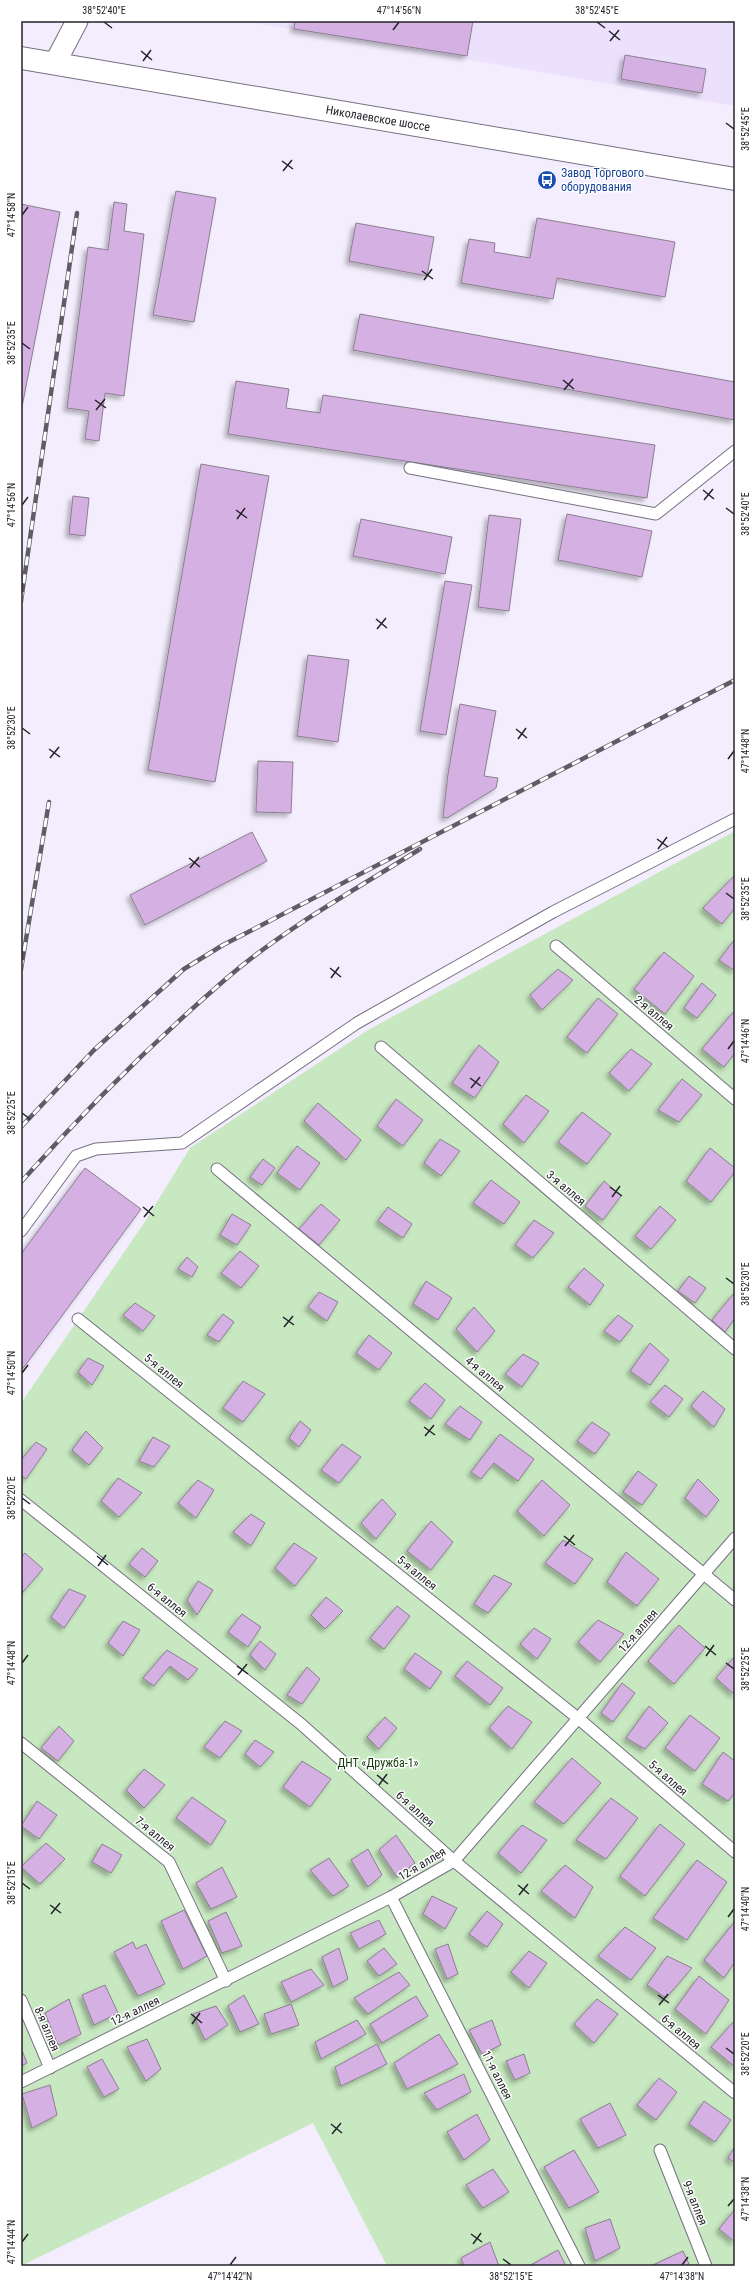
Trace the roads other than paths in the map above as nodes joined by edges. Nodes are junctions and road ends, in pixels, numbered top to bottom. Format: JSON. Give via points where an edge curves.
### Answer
{"nodes":[{"id":1,"x":77,"y":21,"type":"edge"},
{"id":2,"x":21,"y":58,"type":"edge"},
{"id":3,"x":55,"y":63,"type":"junction"},
{"id":4,"x":735,"y":179,"type":"edge"},
{"id":5,"x":735,"y":451,"type":"edge"},
{"id":6,"x":410,"y":468,"type":"dead end"},
{"id":7,"x":735,"y":819,"type":"edge"},
{"id":8,"x":556,"y":946,"type":"dead end"},
{"id":9,"x":381,"y":1047,"type":"dead end"},
{"id":10,"x":735,"y":1099,"type":"edge"},
{"id":11,"x":217,"y":1169,"type":"dead end"},
{"id":12,"x":21,"y":1231,"type":"edge"},
{"id":13,"x":78,"y":1319,"type":"dead end"},
{"id":14,"x":735,"y":1349,"type":"edge"},
{"id":15,"x":21,"y":1500,"type":"edge"},
{"id":16,"x":735,"y":1538,"type":"edge"},
{"id":17,"x":705,"y":1573,"type":"junction"},
{"id":18,"x":735,"y":1600,"type":"edge"},
{"id":19,"x":579,"y":1719,"type":"junction"},
{"id":20,"x":21,"y":1743,"type":"edge"},
{"id":21,"x":735,"y":1852,"type":"edge"},
{"id":22,"x":454,"y":1861,"type":"junction"},
{"id":23,"x":391,"y":1897,"type":"junction"},
{"id":24,"x":226,"y":1981,"type":"junction"},
{"id":25,"x":21,"y":2000,"type":"edge"},
{"id":26,"x":50,"y":2068,"type":"junction"},
{"id":27,"x":21,"y":2082,"type":"edge"},
{"id":28,"x":735,"y":2093,"type":"edge"},
{"id":29,"x":660,"y":2150,"type":"dead end"},
{"id":30,"x":579,"y":2266,"type":"edge"},
{"id":31,"x":706,"y":2266,"type":"edge"}],
"edges":[{"from":1,"to":3,"type":"street"},
{"from":2,"to":3,"type":"main road","name":"Николаевское шоссе"},
{"from":3,"to":4,"type":"main road","name":"Николаевское шоссе"},
{"from":5,"to":6,"type":"lane","via":[[656,514]]},
{"from":7,"to":12,"type":"lane","via":[[553,912],[357,1023],[182,1144],[96,1149],[76,1156]]},
{"from":8,"to":10,"type":"lane","name":"2-я аллея"},
{"from":9,"to":14,"type":"lane","name":"3-я аллея"},
{"from":11,"to":17,"type":"lane","name":"4-я аллея"},
{"from":13,"to":19,"type":"lane","name":"5-я аллея"},
{"from":15,"to":22,"type":"lane","name":"6-я аллея","via":[[301,1724]]},
{"from":16,"to":17,"type":"lane","name":"12-я аллея"},
{"from":17,"to":18,"type":"lane","name":"4-я аллея"},
{"from":17,"to":19,"type":"lane","name":"12-я аллея"},
{"from":19,"to":21,"type":"lane","name":"5-я аллея"},
{"from":19,"to":22,"type":"lane","name":"12-я аллея"},
{"from":20,"to":24,"type":"lane","name":"7-я аллея","via":[[169,1862]]},
{"from":22,"to":23,"type":"lane","name":"12-я аллея"},
{"from":22,"to":28,"type":"lane","name":"6-я аллея"},
{"from":23,"to":24,"type":"lane","name":"12-я аллея"},
{"from":23,"to":30,"type":"lane","name":"11-я аллея"},
{"from":24,"to":26,"type":"lane","name":"12-я аллея"},
{"from":25,"to":26,"type":"lane","name":"8-я аллея"},
{"from":26,"to":27,"type":"lane","name":"12-я аллея"},
{"from":29,"to":31,"type":"lane","name":"9-я аллея"}]}
